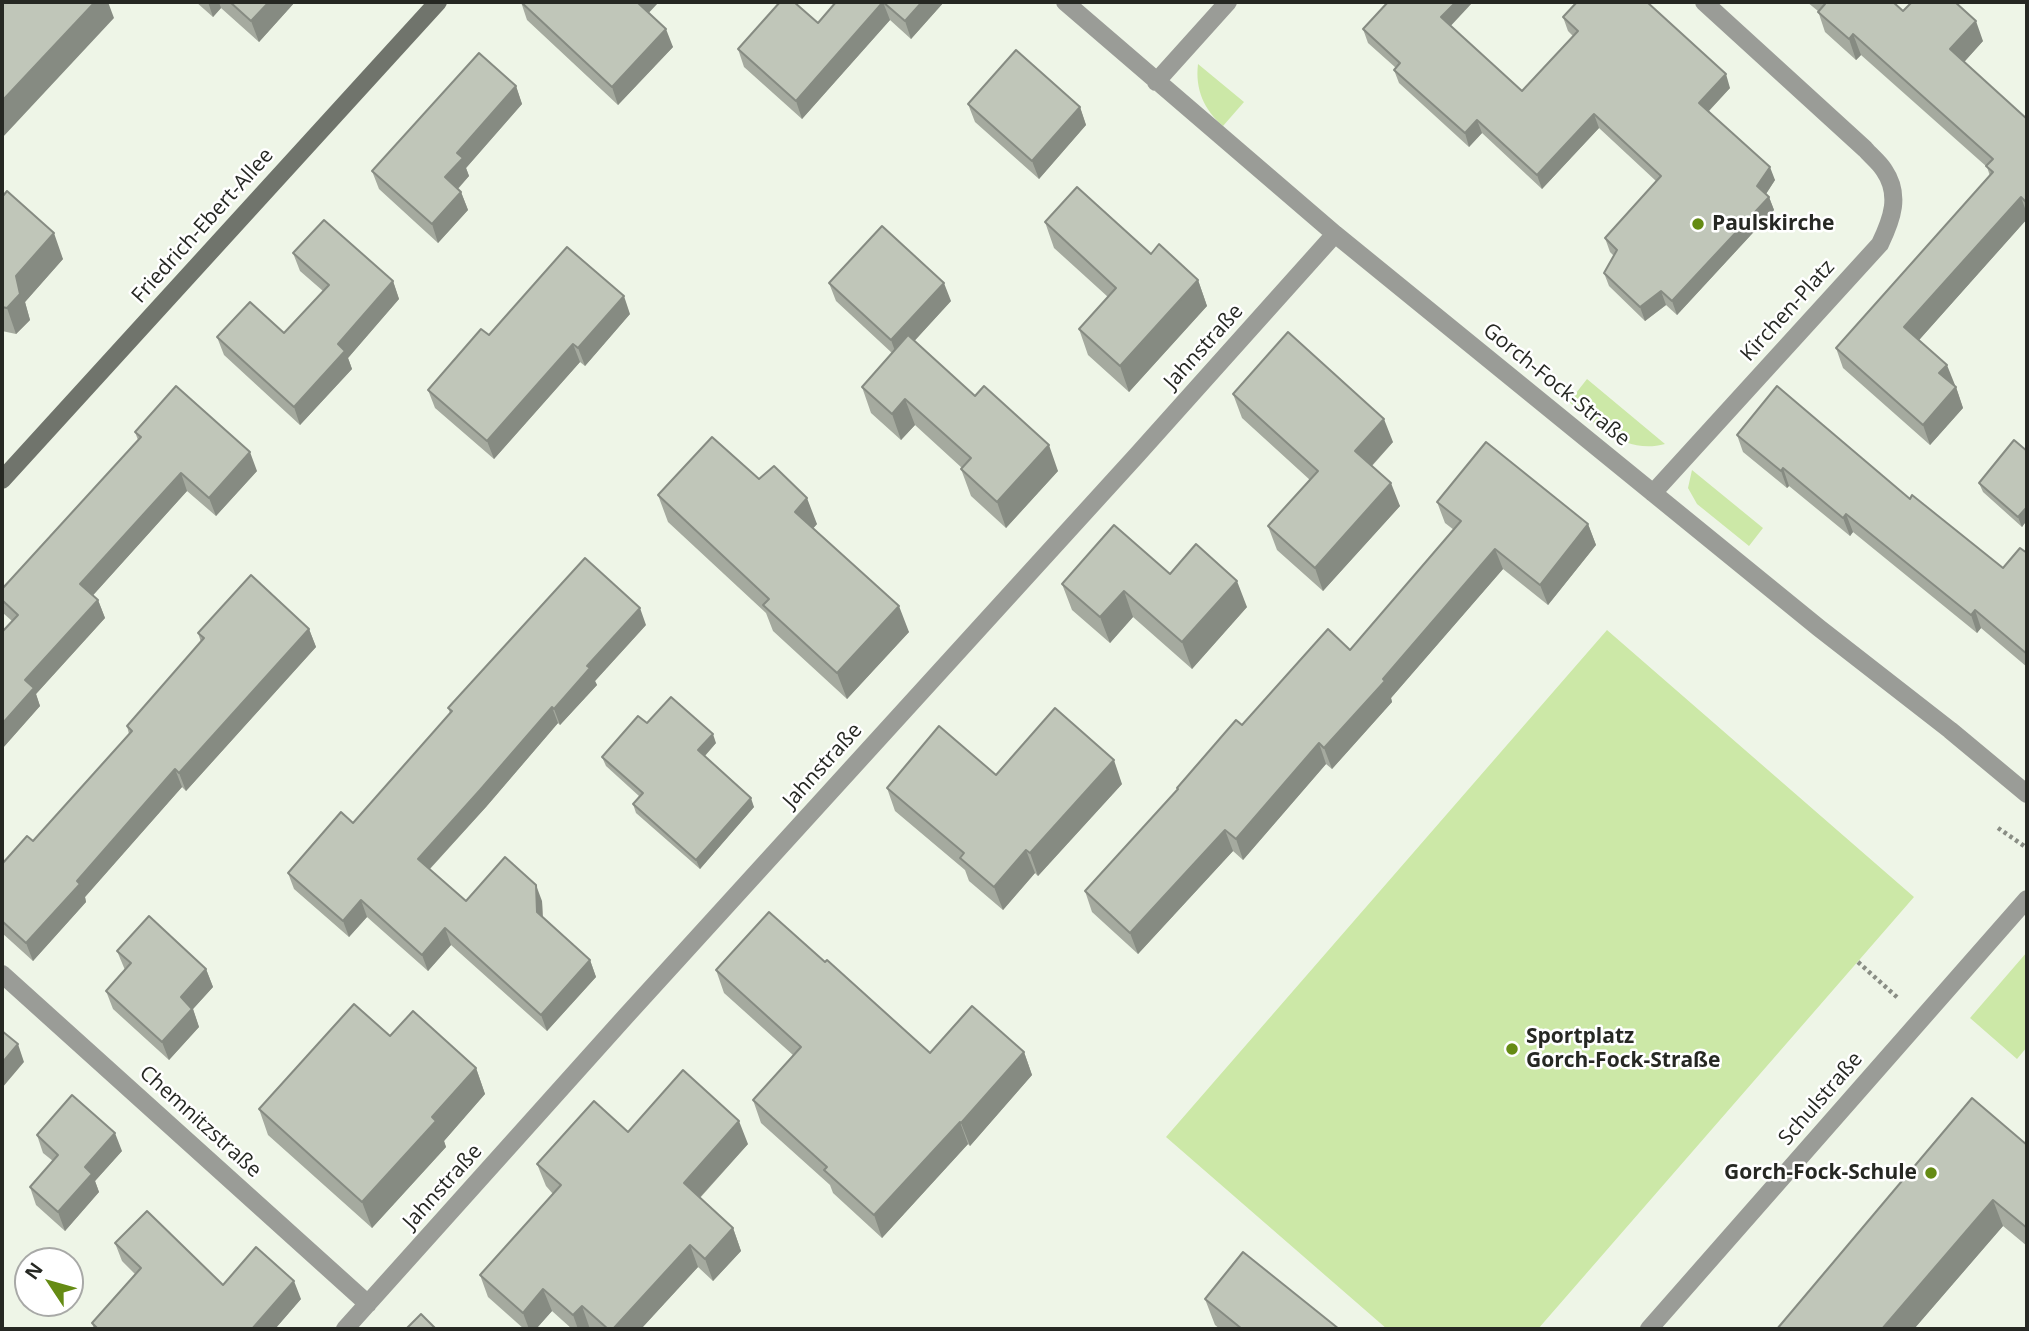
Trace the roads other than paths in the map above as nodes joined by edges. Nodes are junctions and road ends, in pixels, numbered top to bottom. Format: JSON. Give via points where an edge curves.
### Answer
{"nodes":[{"id":1,"x":438,"y":2,"type":"edge"},
{"id":2,"x":1065,"y":2,"type":"edge"},
{"id":3,"x":1227,"y":2,"type":"edge"},
{"id":4,"x":1704,"y":2,"type":"edge"},
{"id":5,"x":1156,"y":82,"type":"junction"},
{"id":6,"x":1335,"y":234,"type":"junction"},
{"id":7,"x":2,"y":480,"type":"edge"},
{"id":8,"x":1653,"y":493,"type":"junction"},
{"id":9,"x":2027,"y":794,"type":"edge"},
{"id":10,"x":2027,"y":899,"type":"edge"},
{"id":11,"x":2,"y":974,"type":"edge"},
{"id":12,"x":368,"y":1304,"type":"junction"},
{"id":13,"x":345,"y":1329,"type":"edge"},
{"id":14,"x":1649,"y":1329,"type":"edge"}],
"edges":[{"from":1,"to":7,"type":"street","name":"Friedrich-Ebert-Allee"},
{"from":2,"to":5,"type":"street","name":"Gorch-Fock-Straße"},
{"from":3,"to":5,"type":"street"},
{"from":4,"to":8,"type":"street","name":"Kirchen-Platz","via":[[1865,149],[1884,170],[1894,194],[1891,220],[1880,244]]},
{"from":5,"to":6,"type":"street","name":"Gorch-Fock-Straße"},
{"from":6,"to":8,"type":"street","name":"Gorch-Fock-Straße"},
{"from":6,"to":12,"type":"street","name":"Jahnstraße"},
{"from":8,"to":9,"type":"street","name":"Gorch-Fock-Straße"},
{"from":10,"to":14,"type":"street","name":"Schulstraße"},
{"from":11,"to":12,"type":"street","name":"Chemnitzstraße"},
{"from":12,"to":13,"type":"street","name":"Jahnstraße"}]}
